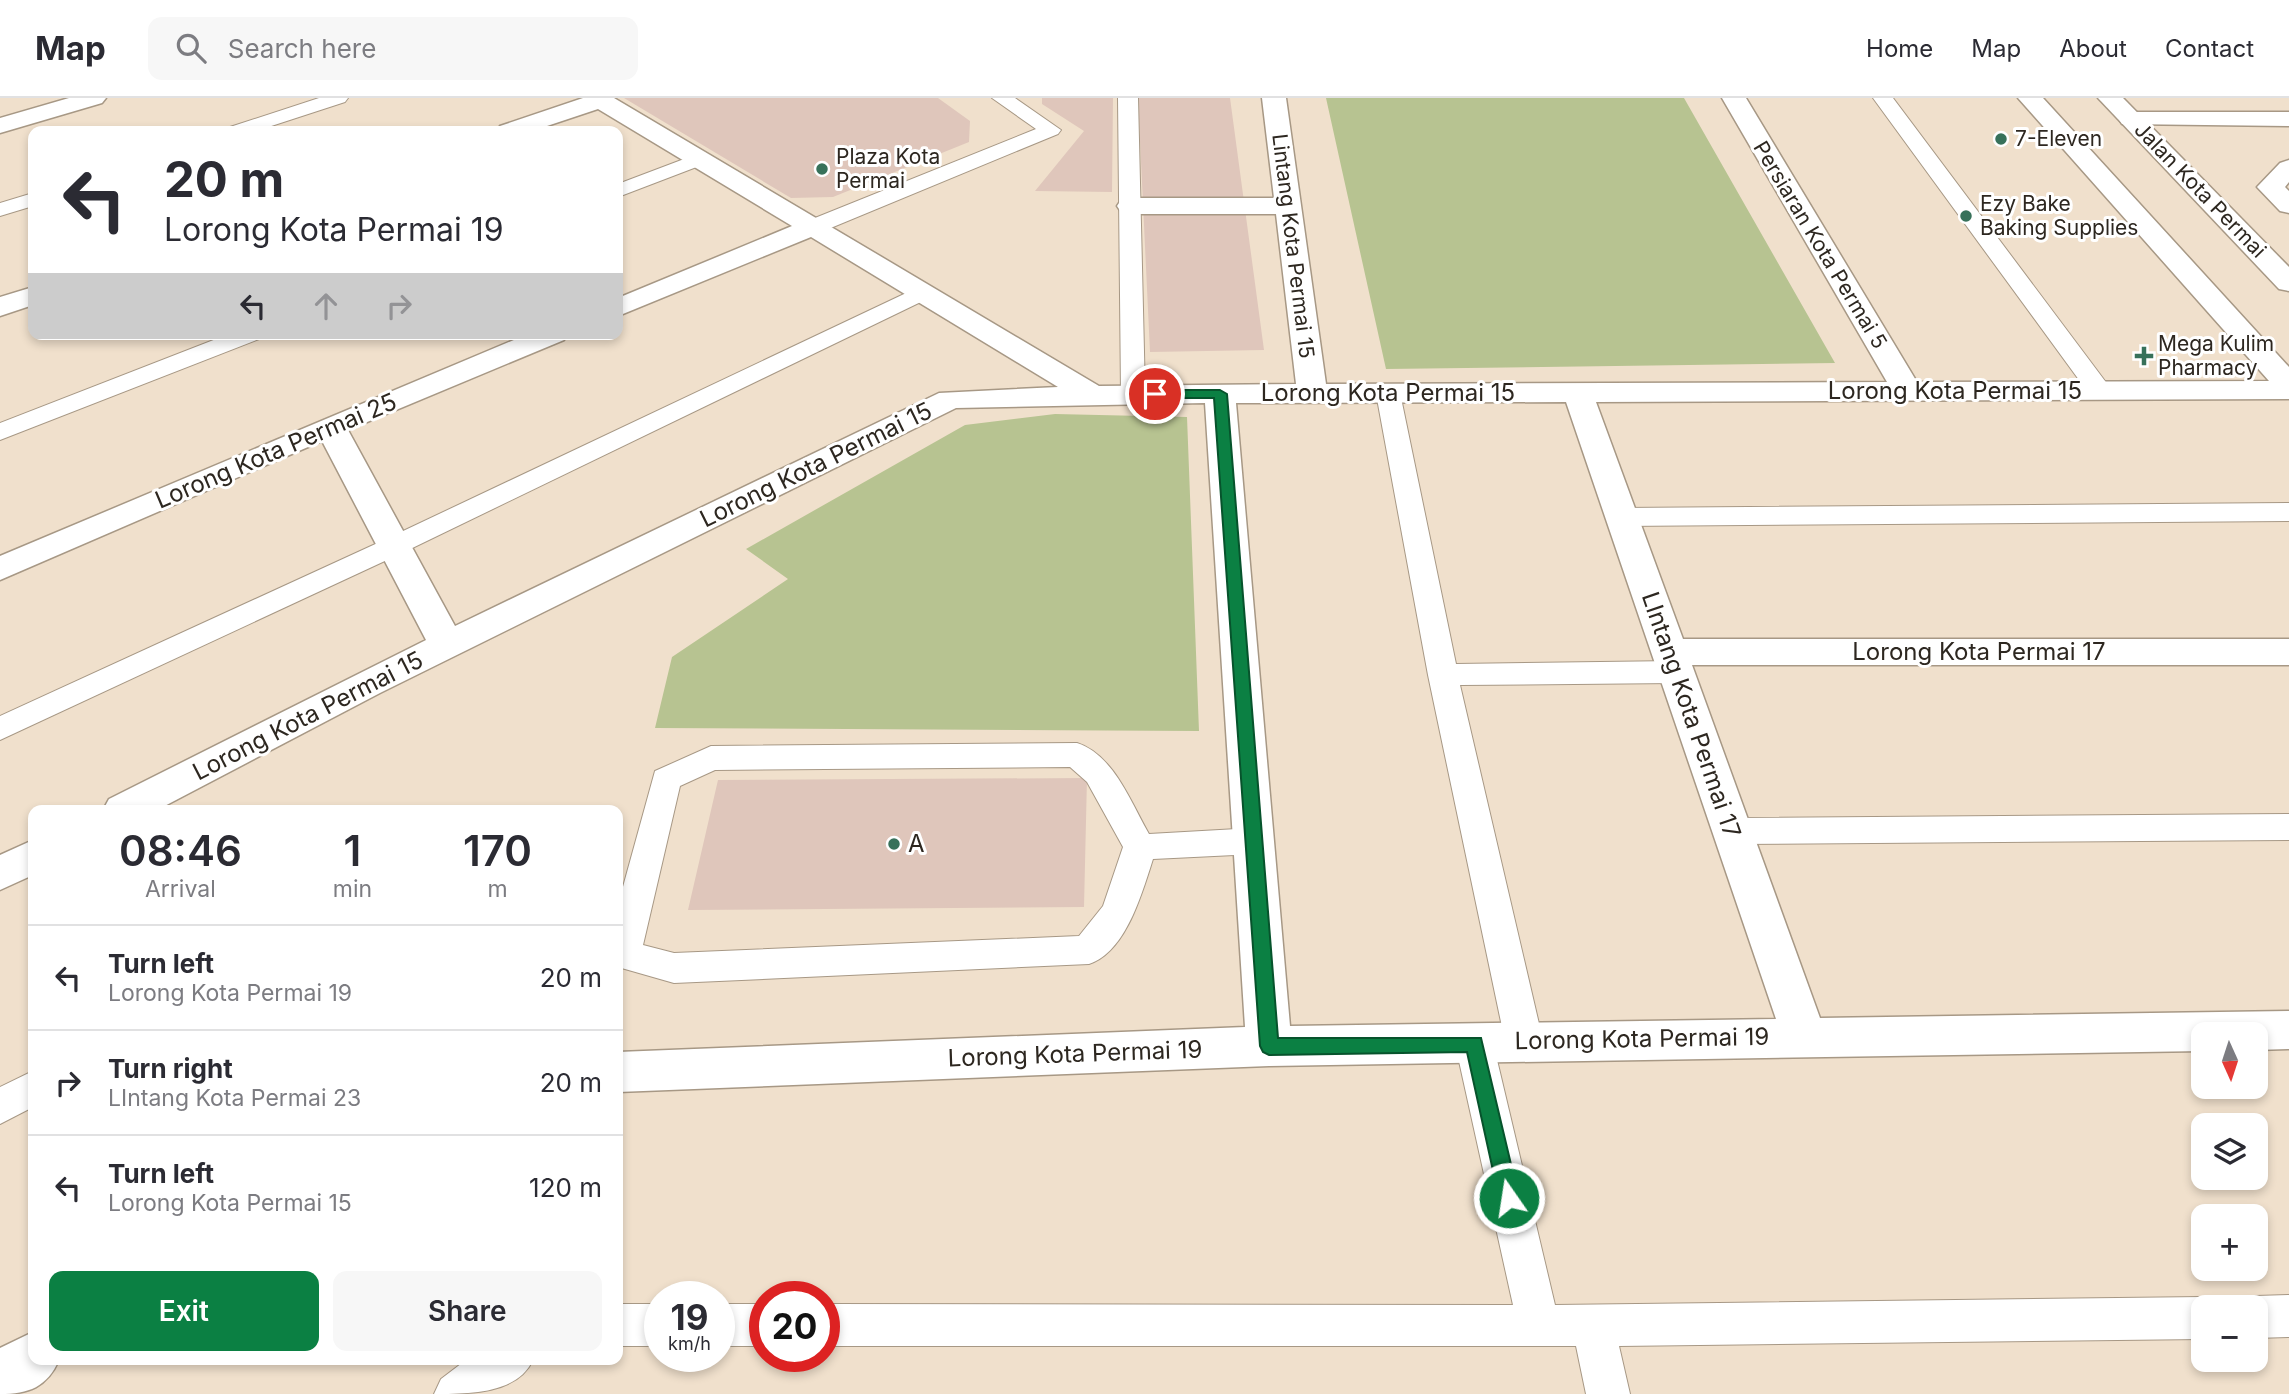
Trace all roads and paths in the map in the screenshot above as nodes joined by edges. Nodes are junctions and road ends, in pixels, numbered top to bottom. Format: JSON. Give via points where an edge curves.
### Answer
{"nodes":[{"id":1,"x":94,"y":98,"type":"edge"},
{"id":2,"x":338,"y":98,"type":"edge"},
{"id":3,"x":1002,"y":98,"type":"edge"},
{"id":4,"x":1128,"y":98,"type":"edge"},
{"id":5,"x":1274,"y":98,"type":"edge"},
{"id":6,"x":1734,"y":98,"type":"edge"},
{"id":7,"x":1883,"y":98,"type":"edge"},
{"id":8,"x":2030,"y":98,"type":"edge"},
{"id":9,"x":2110,"y":98,"type":"edge"},
{"id":10,"x":598,"y":99,"type":"edge"},
{"id":11,"x":2131,"y":119,"type":"junction"},
{"id":12,"x":2289,"y":119,"type":"edge"},
{"id":13,"x":1,"y":125,"type":"edge"},
{"id":14,"x":252,"y":126,"type":"edge"},
{"id":15,"x":523,"y":126,"type":"edge"},
{"id":16,"x":700,"y":159,"type":"junction"},
{"id":17,"x":2289,"y":168,"type":"edge"},
{"id":18,"x":623,"y":189,"type":"edge"},
{"id":19,"x":28,"y":201,"type":"edge"},
{"id":20,"x":2289,"y":205,"type":"edge"},
{"id":21,"x":1130,"y":206,"type":"junction"},
{"id":22,"x":1288,"y":206,"type":"junction"},
{"id":23,"x":0,"y":210,"type":"edge"},
{"id":24,"x":813,"y":227,"type":"junction"},
{"id":25,"x":2289,"y":283,"type":"edge"},
{"id":26,"x":921,"y":293,"type":"junction"},
{"id":27,"x":28,"y":297,"type":"edge"},
{"id":28,"x":623,"y":306,"type":"edge"},
{"id":29,"x":0,"y":307,"type":"edge"},
{"id":30,"x":236,"y":340,"type":"edge"},
{"id":31,"x":539,"y":340,"type":"edge"},
{"id":32,"x":2289,"y":387,"type":"edge"},
{"id":33,"x":2099,"y":390,"type":"junction"},
{"id":34,"x":1907,"y":391,"type":"junction"},
{"id":35,"x":1388,"y":393,"type":"junction"},
{"id":36,"x":1578,"y":393,"type":"junction"},
{"id":37,"x":1133,"y":394,"type":"junction"},
{"id":38,"x":1220,"y":394,"type":"junction"},
{"id":39,"x":1312,"y":394,"type":"junction"},
{"id":40,"x":1093,"y":395,"type":"junction"},
{"id":41,"x":330,"y":426,"type":"junction"},
{"id":42,"x":0,"y":432,"type":"edge"},
{"id":43,"x":2289,"y":512,"type":"edge"},
{"id":44,"x":1621,"y":517,"type":"junction"},
{"id":45,"x":392,"y":547,"type":"junction"},
{"id":46,"x":1,"y":567,"type":"edge"},
{"id":47,"x":448,"y":646,"type":"junction"},
{"id":48,"x":2289,"y":652,"type":"edge"},
{"id":49,"x":1672,"y":662,"type":"junction"},
{"id":50,"x":1443,"y":675,"type":"junction"},
{"id":51,"x":0,"y":729,"type":"edge"},
{"id":52,"x":133,"y":805,"type":"edge"},
{"id":53,"x":2289,"y":827,"type":"edge"},
{"id":54,"x":1732,"y":831,"type":"junction"},
{"id":55,"x":1255,"y":841,"type":"junction"},
{"id":56,"x":1140,"y":847,"type":"junction"},
{"id":57,"x":28,"y":859,"type":"edge"},
{"id":58,"x":0,"y":873,"type":"edge"},
{"id":59,"x":2286,"y":1035,"type":"edge"},
{"id":60,"x":1804,"y":1036,"type":"junction"},
{"id":61,"x":1524,"y":1041,"type":"junction"},
{"id":62,"x":1474,"y":1043,"type":"junction"},
{"id":63,"x":1269,"y":1046,"type":"junction"},
{"id":64,"x":623,"y":1072,"type":"edge"},
{"id":65,"x":28,"y":1091,"type":"edge"},
{"id":66,"x":0,"y":1107,"type":"edge"},
{"id":67,"x":2268,"y":1317,"type":"edge"},
{"id":68,"x":2289,"y":1317,"type":"edge"},
{"id":69,"x":2191,"y":1318,"type":"edge"},
{"id":70,"x":623,"y":1325,"type":"edge"},
{"id":71,"x":644,"y":1325,"type":"edge"},
{"id":72,"x":840,"y":1325,"type":"edge"},
{"id":73,"x":1539,"y":1326,"type":"junction"},
{"id":74,"x":1593,"y":1326,"type":"junction"},
{"id":75,"x":28,"y":1361,"type":"edge"},
{"id":76,"x":502,"y":1365,"type":"edge"},
{"id":77,"x":0,"y":1378,"type":"edge"},
{"id":78,"x":456,"y":1394,"type":"edge"},
{"id":79,"x":1608,"y":1394,"type":"edge"}],
"edges":[{"from":1,"to":13,"type":"street"},
{"from":2,"to":14,"type":"lane"},
{"from":3,"to":24,"type":"lane","via":[[1051,130]]},
{"from":4,"to":21,"type":"lane"},
{"from":5,"to":22,"type":"street","name":"Lintang Kota Permai 15"},
{"from":6,"to":34,"type":"street","name":"Persiaran Kota Permai 5"},
{"from":7,"to":33,"type":"lane"},
{"from":8,"to":32,"type":"street"},
{"from":9,"to":11,"type":"street","name":"Jalan Kota Permai"},
{"from":10,"to":15,"type":"street"},
{"from":10,"to":16,"type":"street"},
{"from":11,"to":12,"type":"street"},
{"from":11,"to":25,"type":"street","name":"Jalan Kota Permai"},
{"from":16,"to":18,"type":"lane"},
{"from":16,"to":24,"type":"street"},
{"from":17,"to":20,"type":"street","via":[[2270,187]]},
{"from":19,"to":23,"type":"lane"},
{"from":21,"to":22,"type":"street"},
{"from":21,"to":37,"type":"lane"},
{"from":22,"to":39,"type":"street","name":"Lintang Kota Permai 15"},
{"from":24,"to":26,"type":"street"},
{"from":24,"to":28,"type":"street"},
{"from":26,"to":40,"type":"street"},
{"from":26,"to":45,"type":"lane"},
{"from":27,"to":29,"type":"street"},
{"from":30,"to":42,"type":"lane"},
{"from":31,"to":41,"type":"street","name":"Lorong Kota Permai 25"},
{"from":32,"to":33,"type":"street","name":"Lorong Kota Permai 15"},
{"from":33,"to":34,"type":"street","name":"Lorong Kota Permai 15"},
{"from":34,"to":36,"type":"street","name":"Lorong Kota Permai 15"},
{"from":35,"to":36,"type":"street","name":"Lorong Kota Permai 15"},
{"from":35,"to":39,"type":"street","name":"Lorong Kota Permai 15"},
{"from":35,"to":50,"type":"lane"},
{"from":36,"to":44,"type":"street","name":"LIntang Kota Permai 17"},
{"from":37,"to":38,"type":"street","name":"Lorong Kota Permai 15"},
{"from":37,"to":40,"type":"street","name":"Lorong Kota Permai 15"},
{"from":38,"to":39,"type":"street","name":"Lorong Kota Permai 15"},
{"from":38,"to":55,"type":"street"},
{"from":40,"to":47,"type":"street","name":"Lorong Kota Permai 15","via":[[950,399]]},
{"from":41,"to":45,"type":"street"},
{"from":41,"to":46,"type":"street","name":"Lorong Kota Permai 25"},
{"from":43,"to":44,"type":"lane"},
{"from":44,"to":49,"type":"street","name":"LIntang Kota Permai 17"},
{"from":45,"to":47,"type":"street"},
{"from":45,"to":51,"type":"lane"},
{"from":47,"to":52,"type":"street","name":"Lorong Kota Permai 15"},
{"from":48,"to":49,"type":"street","name":"Lorong Kota Permai 17"},
{"from":49,"to":50,"type":"lane"},
{"from":49,"to":54,"type":"street","name":"LIntang Kota Permai 17"},
{"from":50,"to":61,"type":"lane"},
{"from":53,"to":54,"type":"lane"},
{"from":54,"to":60,"type":"street","name":"LIntang Kota Permai 17"},
{"from":55,"to":56,"type":"lane"},
{"from":55,"to":63,"type":"street"},
{"from":56,"to":56,"type":"lane","via":[[1118,912],[1089,950],[674,968],[623,954],[666,779],[711,758],[1077,755],[1098,774]]},
{"from":57,"to":58,"type":"street"},
{"from":59,"to":60,"type":"street","name":"Lorong Kota Permai 19"},
{"from":60,"to":61,"type":"street","name":"Lorong Kota Permai 19"},
{"from":61,"to":62,"type":"street","name":"Lorong Kota Permai 19"},
{"from":62,"to":63,"type":"street","name":"Lorong Kota Permai 19"},
{"from":62,"to":73,"type":"lane"},
{"from":63,"to":64,"type":"street","name":"Lorong Kota Permai 19"},
{"from":65,"to":66,"type":"lane"},
{"from":67,"to":68,"type":"lane"},
{"from":69,"to":74,"type":"lane"},
{"from":70,"to":71,"type":"lane"},
{"from":72,"to":73,"type":"lane"},
{"from":73,"to":74,"type":"lane"},
{"from":74,"to":79,"type":"lane"},
{"from":75,"to":77,"type":"street"},
{"from":76,"to":78,"type":"lane"}]}
